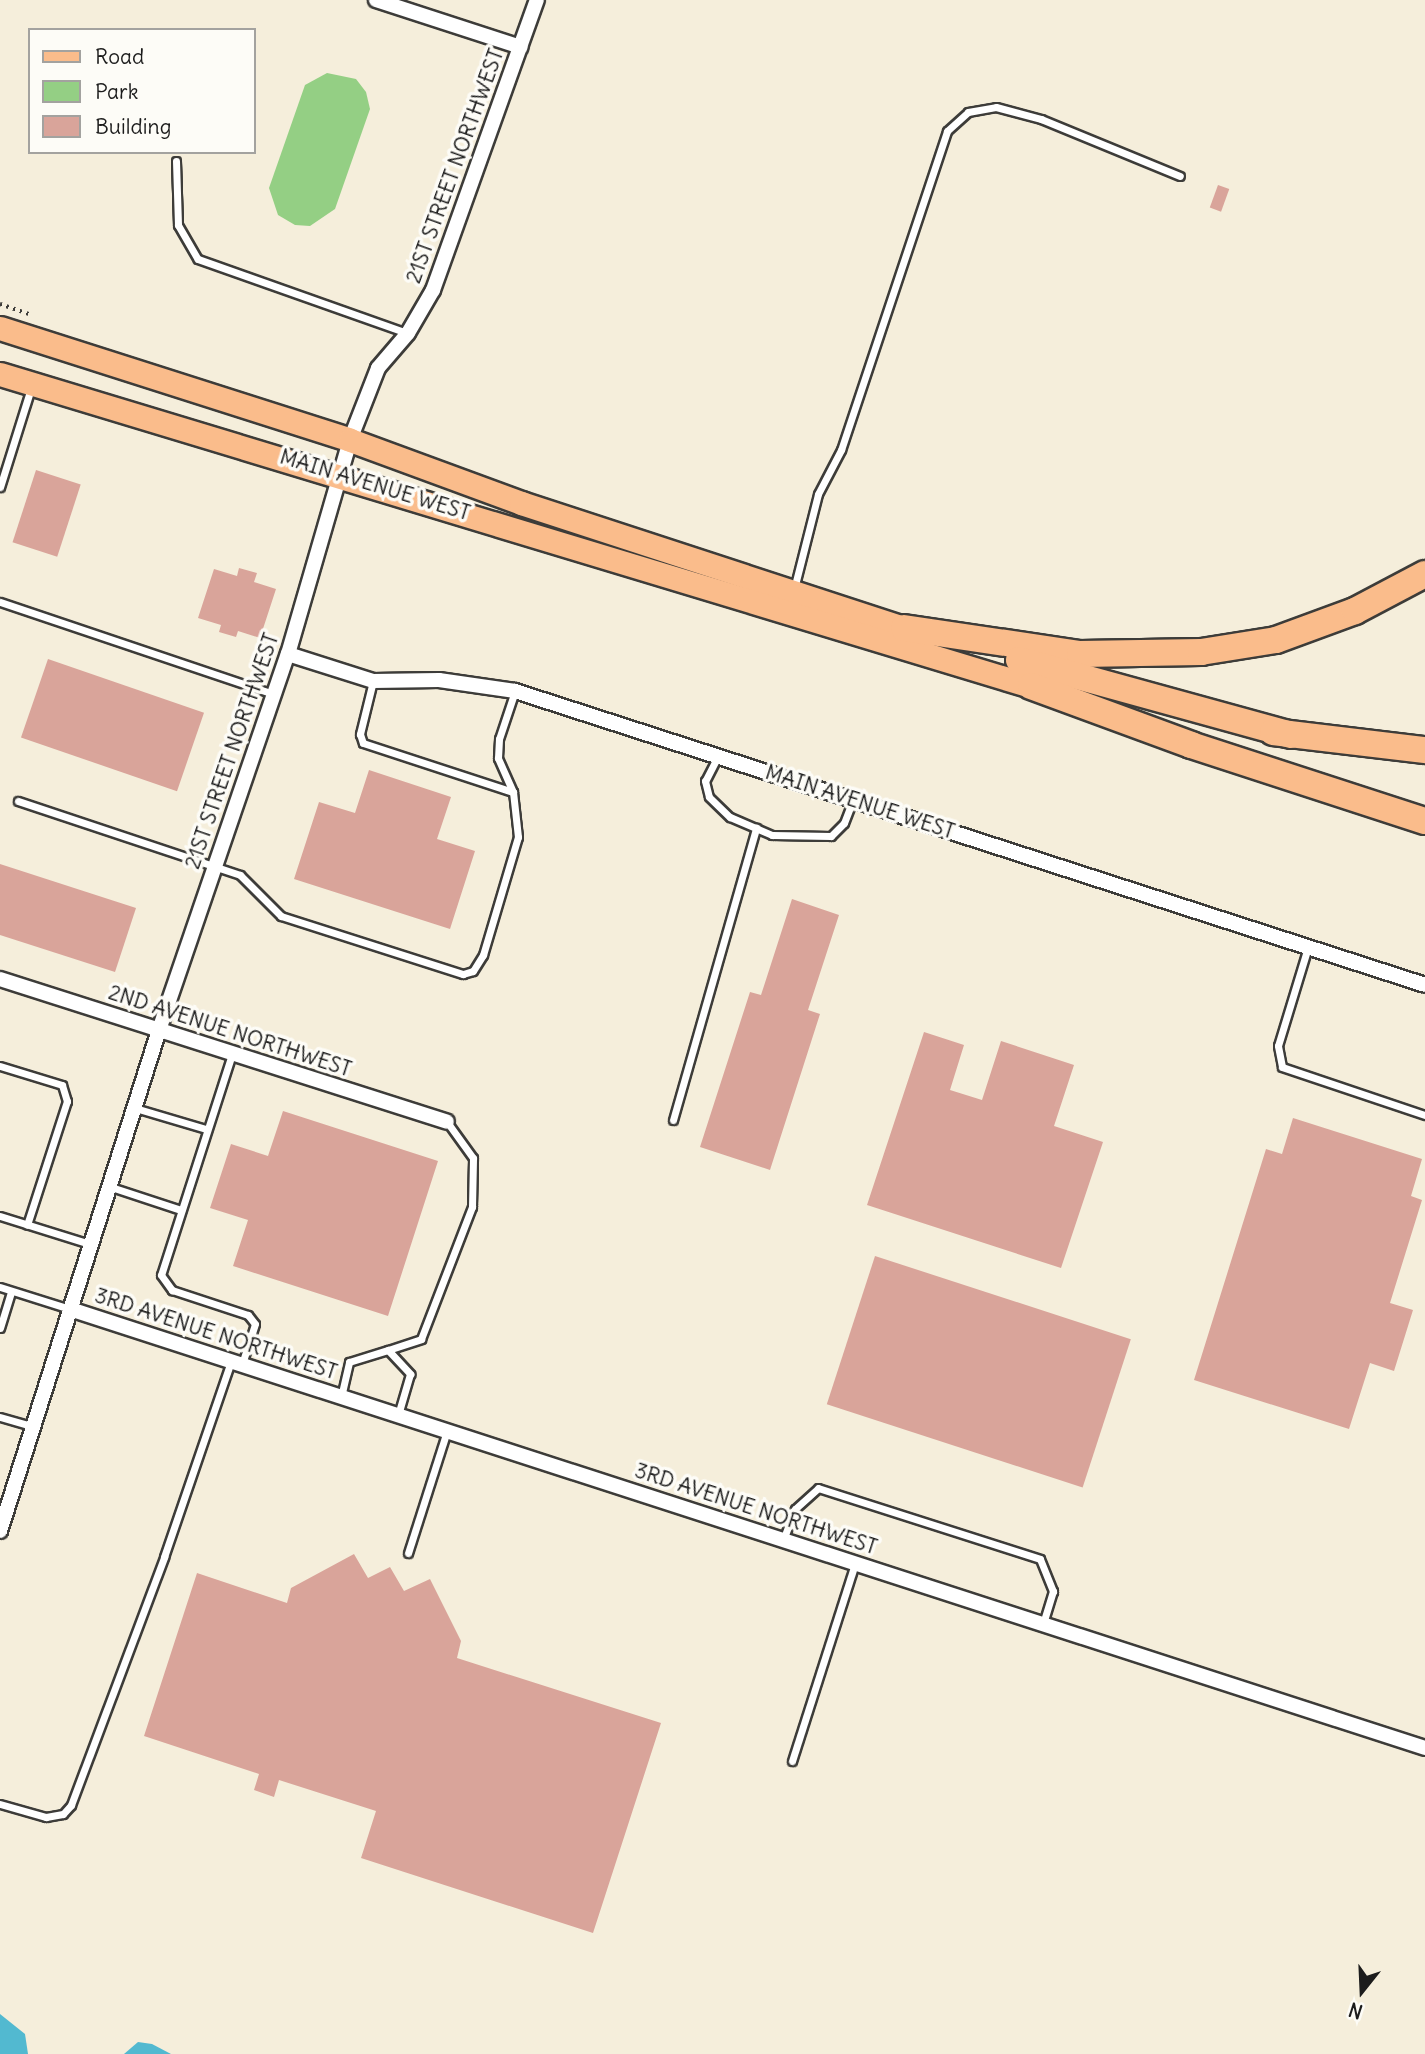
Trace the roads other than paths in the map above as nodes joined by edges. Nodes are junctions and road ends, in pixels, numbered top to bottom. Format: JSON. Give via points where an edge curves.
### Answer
{"nodes":[{"id":1,"x":376,"y":0,"type":"edge"},
{"id":2,"x":537,"y":0,"type":"edge"},
{"id":3,"x":521,"y":47,"type":"junction"},
{"id":4,"x":176,"y":161,"type":"dead end"},
{"id":5,"x":1180,"y":176,"type":"dead end"},
{"id":6,"x":0,"y":328,"type":"edge"},
{"id":7,"x":408,"y":333,"type":"junction"},
{"id":8,"x":0,"y":374,"type":"edge"},
{"id":9,"x":32,"y":383,"type":"junction"},
{"id":10,"x":350,"y":440,"type":"junction"},
{"id":11,"x":342,"y":475,"type":"junction"},
{"id":12,"x":0,"y":488,"type":"edge"},
{"id":13,"x":1425,"y":574,"type":"edge"},
{"id":14,"x":793,"y":593,"type":"junction"},
{"id":15,"x":0,"y":602,"type":"edge"},
{"id":16,"x":904,"y":628,"type":"junction"},
{"id":17,"x":288,"y":654,"type":"junction"},
{"id":18,"x":373,"y":681,"type":"junction"},
{"id":19,"x":1031,"y":686,"type":"junction"},
{"id":20,"x":515,"y":691,"type":"junction"},
{"id":21,"x":274,"y":694,"type":"junction"},
{"id":22,"x":1291,"y":735,"type":"junction"},
{"id":23,"x":1425,"y":750,"type":"edge"},
{"id":24,"x":718,"y":756,"type":"junction"},
{"id":25,"x":513,"y":792,"type":"junction"},
{"id":26,"x":853,"y":800,"type":"junction"},
{"id":27,"x":18,"y":801,"type":"dead end"},
{"id":28,"x":1425,"y":821,"type":"edge"},
{"id":29,"x":756,"y":828,"type":"junction"},
{"id":30,"x":215,"y":866,"type":"junction"},
{"id":31,"x":1308,"y":947,"type":"junction"},
{"id":32,"x":0,"y":979,"type":"edge"},
{"id":33,"x":1425,"y":985,"type":"edge"},
{"id":34,"x":159,"y":1030,"type":"junction"},
{"id":35,"x":232,"y":1054,"type":"junction"},
{"id":36,"x":0,"y":1066,"type":"edge"},
{"id":37,"x":135,"y":1108,"type":"junction"},
{"id":38,"x":1425,"y":1115,"type":"edge"},
{"id":39,"x":673,"y":1120,"type":"dead end"},
{"id":40,"x":447,"y":1122,"type":"joint"},
{"id":41,"x":206,"y":1129,"type":"junction"},
{"id":42,"x":111,"y":1187,"type":"junction"},
{"id":43,"x":181,"y":1210,"type":"junction"},
{"id":44,"x":0,"y":1216,"type":"edge"},
{"id":45,"x":27,"y":1225,"type":"junction"},
{"id":46,"x":93,"y":1245,"type":"junction"},
{"id":47,"x":0,"y":1287,"type":"edge"},
{"id":48,"x":11,"y":1293,"type":"junction"},
{"id":49,"x":74,"y":1310,"type":"junction"},
{"id":50,"x":0,"y":1328,"type":"edge"},
{"id":51,"x":388,"y":1350,"type":"junction"},
{"id":52,"x":236,"y":1363,"type":"junction"},
{"id":53,"x":341,"y":1396,"type":"junction"},
{"id":54,"x":398,"y":1415,"type":"junction"},
{"id":55,"x":0,"y":1417,"type":"edge"},
{"id":56,"x":35,"y":1427,"type":"junction"},
{"id":57,"x":447,"y":1431,"type":"junction"},
{"id":58,"x":0,"y":1531,"type":"edge"},
{"id":59,"x":783,"y":1540,"type":"junction"},
{"id":60,"x":408,"y":1553,"type":"dead end"},
{"id":61,"x":855,"y":1563,"type":"junction"},
{"id":62,"x":1042,"y":1624,"type":"junction"},
{"id":63,"x":1425,"y":1748,"type":"edge"},
{"id":64,"x":792,"y":1761,"type":"dead end"},
{"id":65,"x":0,"y":1804,"type":"edge"}],
"edges":[{"from":1,"to":3,"type":"street"},
{"from":2,"to":3,"type":"street","name":"21ST STREET NORTHWEST"},
{"from":3,"to":7,"type":"street","name":"21ST STREET NORTHWEST","via":[[433,290]]},
{"from":4,"to":7,"type":"lane","via":[[178,225],[198,259]]},
{"from":5,"to":14,"type":"lane","via":[[1041,119],[996,107],[968,112],[947,131],[841,450],[818,494]]},
{"from":6,"to":10,"type":"main road","name":"MAIN AVENUE WEST"},
{"from":7,"to":10,"type":"street","name":"21ST STREET NORTHWEST","via":[[378,368]]},
{"from":8,"to":9,"type":"main road","name":"MAIN AVENUE WEST"},
{"from":9,"to":11,"type":"main road","name":"MAIN AVENUE WEST"},
{"from":9,"to":12,"type":"lane"},
{"from":10,"to":11,"type":"street","name":"21ST STREET NORTHWEST"},
{"from":10,"to":14,"type":"main road","name":"MAIN AVENUE WEST","via":[[521,503]]},
{"from":11,"to":17,"type":"street","name":"21ST STREET NORTHWEST"},
{"from":11,"to":19,"type":"main road","name":"MAIN AVENUE WEST"},
{"from":13,"to":16,"type":"highway","via":[[1355,611],[1276,640],[1201,652],[1080,654]]},
{"from":14,"to":16,"type":"main road","name":"MAIN AVENUE WEST"},
{"from":15,"to":21,"type":"lane"},
{"from":16,"to":22,"type":"highway"},
{"from":17,"to":18,"type":"street","name":"MAIN AVENUE WEST"},
{"from":17,"to":21,"type":"street","name":"21ST STREET NORTHWEST"},
{"from":18,"to":20,"type":"street","name":"MAIN AVENUE WEST","via":[[439,680]]},
{"from":18,"to":25,"type":"lane","via":[[360,734],[363,743]]},
{"from":19,"to":22,"type":"highway"},
{"from":19,"to":28,"type":"highway","via":[[1191,745]]},
{"from":20,"to":24,"type":"street","name":"MAIN AVENUE WEST"},
{"from":20,"to":25,"type":"lane","via":[[499,739],[498,758]]},
{"from":21,"to":30,"type":"street","name":"21ST STREET NORTHWEST"},
{"from":22,"to":23,"type":"highway"},
{"from":24,"to":26,"type":"street","name":"MAIN AVENUE WEST"},
{"from":24,"to":29,"type":"lane","via":[[705,780],[709,797],[730,817]]},
{"from":25,"to":30,"type":"lane","via":[[518,837],[482,955],[473,971],[463,974],[281,916],[240,875]]},
{"from":26,"to":29,"type":"lane","via":[[845,822],[831,836],[806,839]]},
{"from":26,"to":31,"type":"street","name":"MAIN AVENUE WEST"},
{"from":27,"to":30,"type":"lane"},
{"from":29,"to":39,"type":"lane"},
{"from":30,"to":34,"type":"street","name":"21ST STREET NORTHWEST"},
{"from":31,"to":33,"type":"street","name":"MAIN AVENUE WEST"},
{"from":31,"to":38,"type":"lane","via":[[1278,1046],[1282,1067]]},
{"from":32,"to":34,"type":"street","name":"2ND AVENUE NORTHWEST"},
{"from":34,"to":35,"type":"street","name":"2ND AVENUE NORTHWEST"},
{"from":34,"to":37,"type":"street","name":"21ST STREET NORTHWEST"},
{"from":35,"to":40,"type":"street","name":"2ND AVENUE NORTHWEST"},
{"from":35,"to":41,"type":"lane"},
{"from":36,"to":45,"type":"lane","via":[[62,1085],[67,1101]]},
{"from":37,"to":41,"type":"lane"},
{"from":37,"to":42,"type":"street","name":"21ST STREET NORTHWEST"},
{"from":40,"to":51,"type":"lane","via":[[473,1158],[472,1207],[421,1339]]},
{"from":41,"to":43,"type":"lane"},
{"from":42,"to":43,"type":"lane"},
{"from":42,"to":46,"type":"street","name":"21ST STREET NORTHWEST"},
{"from":43,"to":52,"type":"lane","via":[[161,1275],[172,1290],[248,1315],[255,1324]]},
{"from":44,"to":45,"type":"lane"},
{"from":45,"to":46,"type":"lane"},
{"from":46,"to":49,"type":"street","name":"21ST STREET NORTHWEST"},
{"from":47,"to":48,"type":"lane"},
{"from":48,"to":49,"type":"lane"},
{"from":48,"to":50,"type":"lane"},
{"from":49,"to":52,"type":"street","name":"3RD AVENUE NORTHWEST"},
{"from":49,"to":56,"type":"street","name":"21ST STREET NORTHWEST"},
{"from":51,"to":53,"type":"lane","via":[[349,1362]]},
{"from":51,"to":54,"type":"lane","via":[[410,1374]]},
{"from":52,"to":53,"type":"street","name":"3RD AVENUE NORTHWEST"},
{"from":52,"to":65,"type":"lane","via":[[71,1805],[63,1814],[46,1817]]},
{"from":53,"to":54,"type":"street","name":"3RD AVENUE NORTHWEST"},
{"from":54,"to":57,"type":"street","name":"3RD AVENUE NORTHWEST"},
{"from":55,"to":56,"type":"lane"},
{"from":56,"to":58,"type":"street","name":"21ST STREET NORTHWEST"},
{"from":57,"to":59,"type":"street","name":"3RD AVENUE NORTHWEST"},
{"from":57,"to":60,"type":"lane"},
{"from":59,"to":61,"type":"street","name":"3RD AVENUE NORTHWEST"},
{"from":59,"to":62,"type":"lane","via":[[795,1508],[818,1488],[1040,1559],[1053,1591]]},
{"from":61,"to":62,"type":"street","name":"3RD AVENUE NORTHWEST"},
{"from":61,"to":64,"type":"lane"},
{"from":62,"to":63,"type":"street","name":"3RD AVENUE NORTHWEST"}]}
